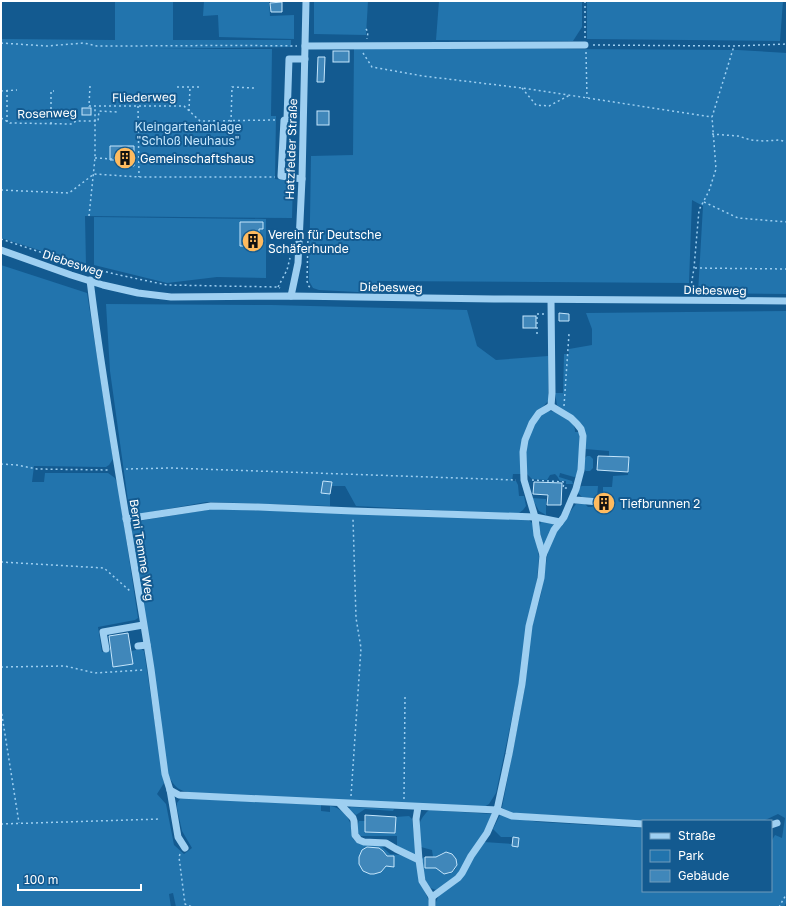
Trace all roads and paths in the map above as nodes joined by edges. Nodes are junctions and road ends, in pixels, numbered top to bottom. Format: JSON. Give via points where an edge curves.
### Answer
{"nodes":[{"id":1,"x":306,"y":1,"type":"edge"},
{"id":2,"x":585,"y":1,"type":"edge"},
{"id":3,"x":366,"y":29,"type":"dead end"},
{"id":4,"x":1,"y":43,"type":"edge"},
{"id":5,"x":787,"y":44,"type":"edge"},
{"id":6,"x":359,"y":45,"type":"junction"},
{"id":7,"x":367,"y":45,"type":"junction"},
{"id":8,"x":585,"y":45,"type":"junction"},
{"id":9,"x":305,"y":46,"type":"junction"},
{"id":10,"x":734,"y":46,"type":"junction"},
{"id":11,"x":305,"y":58,"type":"junction"},
{"id":12,"x":90,"y":86,"type":"dead end"},
{"id":13,"x":177,"y":87,"type":"dead end"},
{"id":14,"x":190,"y":87,"type":"junction"},
{"id":15,"x":202,"y":87,"type":"dead end"},
{"id":16,"x":254,"y":88,"type":"dead end"},
{"id":17,"x":522,"y":88,"type":"junction"},
{"id":18,"x":17,"y":90,"type":"dead end"},
{"id":19,"x":1,"y":91,"type":"edge"},
{"id":20,"x":7,"y":91,"type":"junction"},
{"id":21,"x":54,"y":91,"type":"dead end"},
{"id":22,"x":570,"y":95,"type":"junction"},
{"id":23,"x":587,"y":98,"type":"junction"},
{"id":24,"x":138,"y":106,"type":"junction"},
{"id":25,"x":95,"y":107,"type":"junction"},
{"id":26,"x":112,"y":107,"type":"junction"},
{"id":27,"x":111,"y":111,"type":"junction"},
{"id":28,"x":189,"y":111,"type":"junction"},
{"id":29,"x":118,"y":112,"type":"dead end"},
{"id":30,"x":712,"y":117,"type":"junction"},
{"id":31,"x":1,"y":118,"type":"edge"},
{"id":32,"x":284,"y":120,"type":"junction"},
{"id":33,"x":95,"y":121,"type":"junction"},
{"id":34,"x":7,"y":122,"type":"junction"},
{"id":35,"x":231,"y":122,"type":"junction"},
{"id":36,"x":51,"y":124,"type":"junction"},
{"id":37,"x":712,"y":134,"type":"junction"},
{"id":38,"x":787,"y":142,"type":"edge"},
{"id":39,"x":95,"y":158,"type":"junction"},
{"id":40,"x":114,"y":159,"type":"dead end"},
{"id":41,"x":94,"y":174,"type":"junction"},
{"id":42,"x":281,"y":176,"type":"junction"},
{"id":43,"x":139,"y":178,"type":"junction"},
{"id":44,"x":302,"y":179,"type":"junction"},
{"id":45,"x":1,"y":190,"type":"edge"},
{"id":46,"x":704,"y":202,"type":"junction"},
{"id":47,"x":89,"y":216,"type":"dead end"},
{"id":48,"x":787,"y":222,"type":"edge"},
{"id":49,"x":308,"y":235,"type":"dead end"},
{"id":50,"x":1,"y":239,"type":"edge"},
{"id":51,"x":1,"y":250,"type":"edge"},
{"id":52,"x":694,"y":268,"type":"junction"},
{"id":53,"x":787,"y":269,"type":"edge"},
{"id":54,"x":90,"y":280,"type":"junction"},
{"id":55,"x":291,"y":296,"type":"junction"},
{"id":56,"x":321,"y":297,"type":"junction"},
{"id":57,"x":552,"y":300,"type":"junction"},
{"id":58,"x":689,"y":300,"type":"junction"},
{"id":59,"x":787,"y":301,"type":"edge"},
{"id":60,"x":546,"y":314,"type":"dead end"},
{"id":61,"x":537,"y":334,"type":"dead end"},
{"id":62,"x":569,"y":334,"type":"dead end"},
{"id":63,"x":551,"y":406,"type":"junction"},
{"id":64,"x":564,"y":414,"type":"junction"},
{"id":65,"x":1,"y":464,"type":"edge"},
{"id":66,"x":118,"y":470,"type":"junction"},
{"id":67,"x":524,"y":480,"type":"junction"},
{"id":68,"x":576,"y":489,"type":"junction"},
{"id":69,"x":572,"y":499,"type":"junction"},
{"id":70,"x":599,"y":502,"type":"dead end"},
{"id":71,"x":353,"y":511,"type":"junction"},
{"id":72,"x":535,"y":516,"type":"junction"},
{"id":73,"x":126,"y":519,"type":"junction"},
{"id":74,"x":560,"y":522,"type":"junction"},
{"id":75,"x":543,"y":555,"type":"junction"},
{"id":76,"x":1,"y":562,"type":"edge"},
{"id":77,"x":139,"y":599,"type":"junction"},
{"id":78,"x":143,"y":625,"type":"junction"},
{"id":79,"x":147,"y":645,"type":"junction"},
{"id":80,"x":138,"y":646,"type":"dead end"},
{"id":81,"x":106,"y":650,"type":"dead end"},
{"id":82,"x":1,"y":667,"type":"edge"},
{"id":83,"x":151,"y":670,"type":"junction"},
{"id":84,"x":405,"y":697,"type":"dead end"},
{"id":85,"x":1,"y":709,"type":"edge"},
{"id":86,"x":170,"y":790,"type":"junction"},
{"id":87,"x":340,"y":804,"type":"junction"},
{"id":88,"x":349,"y":804,"type":"junction"},
{"id":89,"x":404,"y":806,"type":"junction"},
{"id":90,"x":418,"y":807,"type":"junction"},
{"id":91,"x":497,"y":810,"type":"junction"},
{"id":92,"x":160,"y":819,"type":"dead end"},
{"id":93,"x":19,"y":823,"type":"junction"},
{"id":94,"x":1,"y":824,"type":"edge"},
{"id":95,"x":642,"y":824,"type":"edge"},
{"id":96,"x":184,"y":846,"type":"joint"},
{"id":97,"x":419,"y":860,"type":"junction"},
{"id":98,"x":787,"y":893,"type":"edge"},
{"id":99,"x":432,"y":897,"type":"junction"},
{"id":100,"x":192,"y":907,"type":"edge"},
{"id":101,"x":432,"y":907,"type":"edge"},
{"id":102,"x":779,"y":907,"type":"edge"}],
"edges":[{"from":1,"to":9,"type":"street","name":"Hatzfelder Straße"},
{"from":2,"to":8,"type":"path"},
{"from":3,"to":7,"type":"path"},
{"from":4,"to":9,"type":"path","via":[[47,46],[84,43],[97,46]]},
{"from":5,"to":10,"type":"path"},
{"from":6,"to":7,"type":"street"},
{"from":6,"to":9,"type":"street"},
{"from":6,"to":17,"type":"path","via":[[372,67]]},
{"from":7,"to":8,"type":"street"},
{"from":8,"to":10,"type":"path"},
{"from":8,"to":23,"type":"path"},
{"from":9,"to":11,"type":"street","name":"Hatzfelder Straße"},
{"from":10,"to":30,"type":"path"},
{"from":11,"to":32,"type":"street","via":[[289,59]]},
{"from":11,"to":44,"type":"street","name":"Hatzfelder Straße"},
{"from":12,"to":25,"type":"path","name":"Fliederweg","via":[[90,106]]},
{"from":13,"to":14,"type":"path"},
{"from":14,"to":15,"type":"path"},
{"from":14,"to":28,"type":"path"},
{"from":16,"to":35,"type":"path","via":[[232,88]]},
{"from":17,"to":22,"type":"path"},
{"from":17,"to":22,"type":"path","via":[[536,105],[549,106]]},
{"from":18,"to":20,"type":"path"},
{"from":19,"to":20,"type":"path"},
{"from":20,"to":34,"type":"path"},
{"from":21,"to":36,"type":"path","via":[[51,91]]},
{"from":22,"to":23,"type":"path"},
{"from":23,"to":30,"type":"path"},
{"from":24,"to":26,"type":"path","name":"Fliederweg"},
{"from":24,"to":28,"type":"path","name":"Fliederweg","via":[[184,106]]},
{"from":24,"to":43,"type":"path"},
{"from":25,"to":26,"type":"path","name":"Fliederweg"},
{"from":25,"to":33,"type":"path"},
{"from":26,"to":27,"type":"path"},
{"from":27,"to":29,"type":"path"},
{"from":27,"to":33,"type":"path","via":[[99,111],[98,121]]},
{"from":28,"to":35,"type":"path","name":"Fliederweg","via":[[200,121]]},
{"from":30,"to":37,"type":"path"},
{"from":31,"to":34,"type":"path","name":"Rosenweg"},
{"from":32,"to":35,"type":"path","name":"Fliederweg"},
{"from":32,"to":42,"type":"street"},
{"from":33,"to":36,"type":"path","name":"Rosenweg"},
{"from":33,"to":39,"type":"path"},
{"from":34,"to":36,"type":"path","name":"Rosenweg"},
{"from":37,"to":38,"type":"path"},
{"from":37,"to":46,"type":"path","via":[[716,169]]},
{"from":39,"to":40,"type":"path"},
{"from":39,"to":41,"type":"path"},
{"from":41,"to":43,"type":"path"},
{"from":41,"to":45,"type":"path","via":[[69,193]]},
{"from":41,"to":47,"type":"path"},
{"from":42,"to":43,"type":"path"},
{"from":42,"to":44,"type":"street"},
{"from":44,"to":55,"type":"street","name":"Hatzfelder Straße","via":[[298,263]]},
{"from":46,"to":48,"type":"path","via":[[738,218]]},
{"from":46,"to":52,"type":"path","via":[[700,210]]},
{"from":49,"to":56,"type":"path","via":[[307,281],[311,289],[321,292]]},
{"from":50,"to":55,"type":"path","via":[[76,264],[146,281],[167,285],[278,286]]},
{"from":51,"to":54,"type":"street","name":"Diebesweg"},
{"from":52,"to":53,"type":"path"},
{"from":52,"to":58,"type":"path"},
{"from":54,"to":55,"type":"street","name":"Diebesweg","via":[[138,293],[171,297]]},
{"from":54,"to":66,"type":"street","name":"Berni Temme Weg"},
{"from":55,"to":56,"type":"street","name":"Diebesweg"},
{"from":56,"to":57,"type":"street","name":"Diebesweg"},
{"from":57,"to":58,"type":"street","name":"Diebesweg"},
{"from":57,"to":63,"type":"street"},
{"from":58,"to":59,"type":"street","name":"Diebesweg"},
{"from":60,"to":61,"type":"path","via":[[537,314]]},
{"from":62,"to":64,"type":"path"},
{"from":63,"to":64,"type":"street"},
{"from":63,"to":67,"type":"street","via":[[539,413],[528,430],[523,452]]},
{"from":64,"to":68,"type":"street","via":[[577,424],[583,436],[581,470]]},
{"from":65,"to":66,"type":"path","via":[[37,469]]},
{"from":66,"to":67,"type":"path","via":[[171,468]]},
{"from":66,"to":73,"type":"street","name":"Berni Temme Weg"},
{"from":67,"to":68,"type":"path","via":[[564,482],[563,488]]},
{"from":67,"to":72,"type":"street"},
{"from":68,"to":69,"type":"street"},
{"from":69,"to":70,"type":"street"},
{"from":69,"to":74,"type":"street"},
{"from":71,"to":72,"type":"street"},
{"from":71,"to":73,"type":"street","via":[[211,506]]},
{"from":71,"to":88,"type":"path","via":[[356,618],[361,648],[352,794]]},
{"from":72,"to":74,"type":"street"},
{"from":72,"to":75,"type":"street","via":[[537,536]]},
{"from":73,"to":77,"type":"street","name":"Berni Temme Weg"},
{"from":74,"to":75,"type":"street"},
{"from":75,"to":91,"type":"street","via":[[540,584],[528,626],[522,684],[510,754]]},
{"from":76,"to":77,"type":"path","via":[[104,568]]},
{"from":77,"to":78,"type":"street","name":"Berni Temme Weg"},
{"from":78,"to":79,"type":"street","name":"Berni Temme Weg"},
{"from":78,"to":81,"type":"street","via":[[103,632]]},
{"from":79,"to":80,"type":"street"},
{"from":79,"to":83,"type":"street","name":"Berni Temme Weg"},
{"from":82,"to":83,"type":"path","via":[[65,666],[95,673]]},
{"from":83,"to":86,"type":"street","name":"Berni Temme Weg","via":[[165,774]]},
{"from":84,"to":89,"type":"path"},
{"from":85,"to":93,"type":"path"},
{"from":86,"to":87,"type":"street","via":[[179,795]]},
{"from":86,"to":96,"type":"street","name":"Berni Temme Weg","via":[[178,837]]},
{"from":87,"to":88,"type":"street"},
{"from":87,"to":97,"type":"street","via":[[354,821],[357,838],[364,842],[386,843]]},
{"from":88,"to":89,"type":"street"},
{"from":89,"to":90,"type":"street"},
{"from":90,"to":91,"type":"street"},
{"from":90,"to":97,"type":"street","via":[[416,819]]},
{"from":91,"to":95,"type":"street","via":[[512,816]]},
{"from":91,"to":99,"type":"street","via":[[487,833],[470,856],[462,873]]},
{"from":92,"to":93,"type":"path"},
{"from":93,"to":94,"type":"path"},
{"from":96,"to":100,"type":"path","via":[[179,857],[185,904]]},
{"from":97,"to":99,"type":"street","via":[[422,881]]},
{"from":98,"to":102,"type":"path"},
{"from":99,"to":101,"type":"street"}]}
